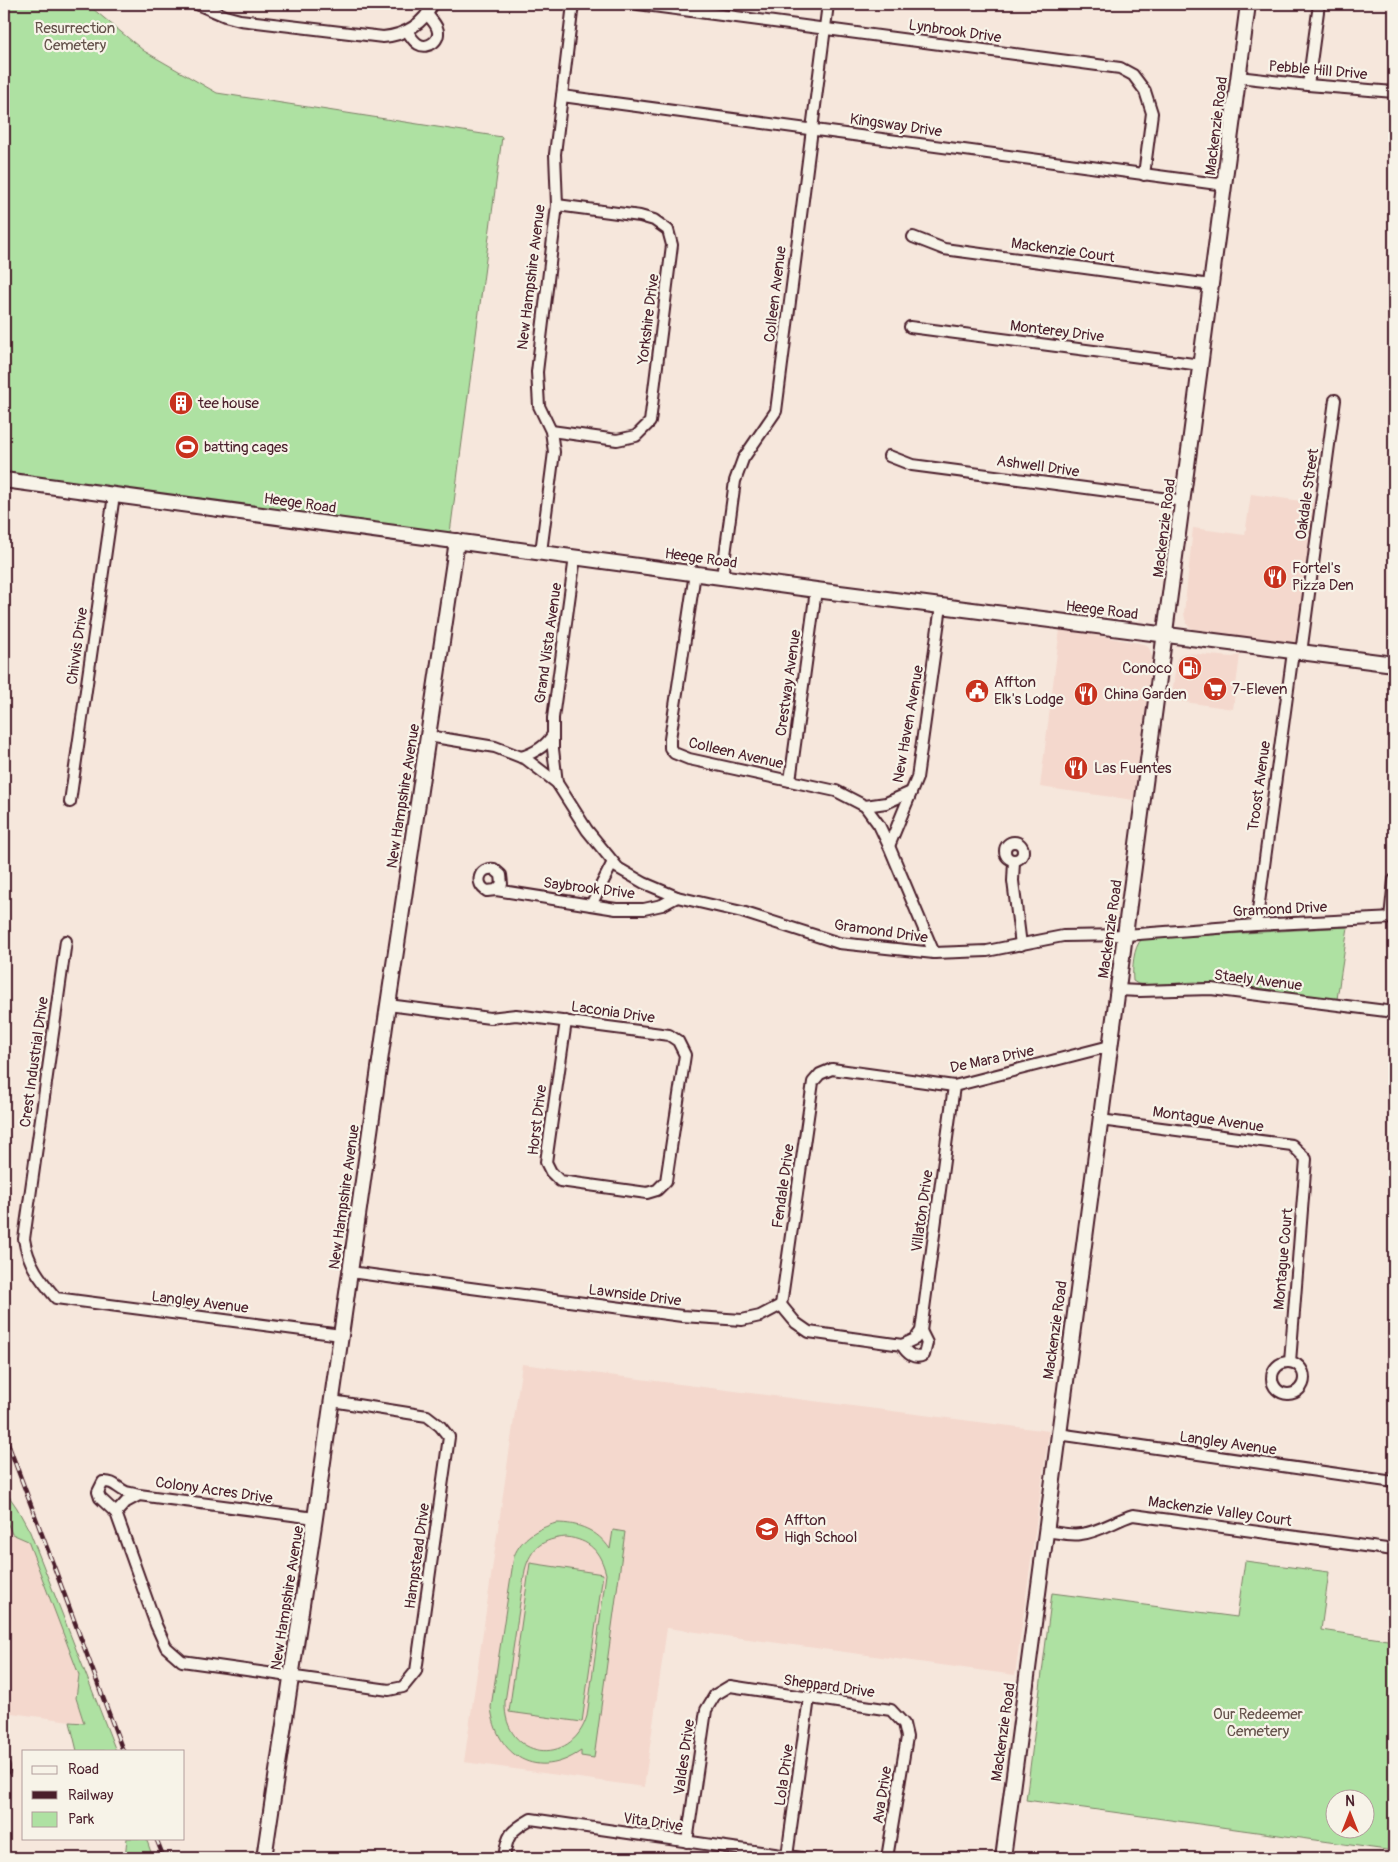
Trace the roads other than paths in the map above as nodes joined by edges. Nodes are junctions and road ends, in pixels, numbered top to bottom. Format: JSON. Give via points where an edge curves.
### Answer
{"nodes":[{"id":1,"x":197,"y":4,"type":"edge"},
{"id":2,"x":433,"y":4,"type":"edge"},
{"id":3,"x":573,"y":4,"type":"edge"},
{"id":4,"x":638,"y":4,"type":"edge"},
{"id":5,"x":828,"y":4,"type":"edge"},
{"id":6,"x":1248,"y":4,"type":"edge"},
{"id":7,"x":1320,"y":4,"type":"edge"},
{"id":8,"x":427,"y":14,"type":"junction"},
{"id":9,"x":825,"y":29,"type":"junction"},
{"id":10,"x":407,"y":31,"type":"junction"},
{"id":11,"x":1238,"y":77,"type":"junction"},
{"id":12,"x":1308,"y":85,"type":"junction"},
{"id":13,"x":1394,"y":92,"type":"edge"},
{"id":14,"x":562,"y":96,"type":"junction"},
{"id":15,"x":811,"y":129,"type":"junction"},
{"id":16,"x":1144,"y":175,"type":"junction"},
{"id":17,"x":1224,"y":185,"type":"junction"},
{"id":18,"x":557,"y":205,"type":"junction"},
{"id":19,"x":913,"y":237,"type":"dead end"},
{"id":20,"x":1211,"y":285,"type":"junction"},
{"id":21,"x":910,"y":327,"type":"dead end"},
{"id":22,"x":1201,"y":365,"type":"junction"},
{"id":23,"x":1335,"y":400,"type":"dead end"},
{"id":24,"x":551,"y":431,"type":"junction"},
{"id":25,"x":889,"y":456,"type":"dead end"},
{"id":26,"x":4,"y":480,"type":"edge"},
{"id":27,"x":114,"y":495,"type":"junction"},
{"id":28,"x":1184,"y":501,"type":"junction"},
{"id":29,"x":457,"y":541,"type":"junction"},
{"id":30,"x":541,"y":552,"type":"junction"},
{"id":31,"x":575,"y":557,"type":"junction"},
{"id":32,"x":696,"y":573,"type":"junction"},
{"id":33,"x":722,"y":577,"type":"junction"},
{"id":34,"x":816,"y":590,"type":"junction"},
{"id":35,"x":941,"y":606,"type":"junction"},
{"id":36,"x":1166,"y":634,"type":"junction"},
{"id":37,"x":1297,"y":652,"type":"junction"},
{"id":38,"x":1394,"y":664,"type":"edge"},
{"id":39,"x":553,"y":734,"type":"junction"},
{"id":40,"x":428,"y":736,"type":"junction"},
{"id":41,"x":521,"y":757,"type":"junction"},
{"id":42,"x":790,"y":781,"type":"junction"},
{"id":43,"x":557,"y":783,"type":"junction"},
{"id":44,"x":911,"y":792,"type":"junction"},
{"id":45,"x":70,"y":802,"type":"dead end"},
{"id":46,"x":865,"y":806,"type":"junction"},
{"id":47,"x":889,"y":846,"type":"junction"},
{"id":48,"x":1014,"y":861,"type":"dead end"},
{"id":49,"x":613,"y":862,"type":"junction"},
{"id":50,"x":1394,"y":880,"type":"edge"},
{"id":51,"x":496,"y":890,"type":"dead end"},
{"id":52,"x":677,"y":897,"type":"junction"},
{"id":53,"x":591,"y":905,"type":"junction"},
{"id":54,"x":1392,"y":918,"type":"edge"},
{"id":55,"x":1256,"y":925,"type":"junction"},
{"id":56,"x":1126,"y":935,"type":"junction"},
{"id":57,"x":66,"y":941,"type":"dead end"},
{"id":58,"x":1021,"y":945,"type":"junction"},
{"id":59,"x":934,"y":954,"type":"junction"},
{"id":60,"x":1118,"y":990,"type":"junction"},
{"id":61,"x":388,"y":1005,"type":"junction"},
{"id":62,"x":1394,"y":1012,"type":"edge"},
{"id":63,"x":566,"y":1021,"type":"junction"},
{"id":64,"x":1110,"y":1046,"type":"junction"},
{"id":65,"x":820,"y":1074,"type":"joint"},
{"id":66,"x":954,"y":1086,"type":"junction"},
{"id":67,"x":1100,"y":1120,"type":"junction"},
{"id":68,"x":1306,"y":1159,"type":"joint"},
{"id":69,"x":656,"y":1190,"type":"joint"},
{"id":70,"x":350,"y":1272,"type":"junction"},
{"id":71,"x":56,"y":1298,"type":"joint"},
{"id":72,"x":781,"y":1305,"type":"junction"},
{"id":73,"x":341,"y":1334,"type":"junction"},
{"id":74,"x":918,"y":1335,"type":"junction"},
{"id":75,"x":902,"y":1345,"type":"junction"},
{"id":76,"x":1290,"y":1362,"type":"dead end"},
{"id":77,"x":332,"y":1402,"type":"junction"},
{"id":78,"x":1058,"y":1434,"type":"junction"},
{"id":79,"x":1394,"y":1482,"type":"edge"},
{"id":80,"x":139,"y":1495,"type":"junction"},
{"id":81,"x":116,"y":1513,"type":"junction"},
{"id":82,"x":316,"y":1518,"type":"junction"},
{"id":83,"x":1045,"y":1531,"type":"junction"},
{"id":84,"x":1394,"y":1550,"type":"edge"},
{"id":85,"x":291,"y":1675,"type":"junction"},
{"id":86,"x":730,"y":1686,"type":"joint"},
{"id":87,"x":809,"y":1698,"type":"junction"},
{"id":88,"x":907,"y":1738,"type":"joint"},
{"id":89,"x":4,"y":1766,"type":"edge"},
{"id":90,"x":4,"y":1770,"type":"edge"},
{"id":91,"x":686,"y":1842,"type":"junction"},
{"id":92,"x":787,"y":1856,"type":"junction"},
{"id":93,"x":264,"y":1858,"type":"edge"},
{"id":94,"x":504,"y":1858,"type":"edge"},
{"id":95,"x":802,"y":1858,"type":"edge"},
{"id":96,"x":887,"y":1858,"type":"edge"},
{"id":97,"x":1003,"y":1858,"type":"edge"}],
"edges":[{"from":1,"to":10,"type":"street","via":[[240,20],[374,37]]},
{"from":2,"to":8,"type":"street"},
{"from":3,"to":14,"type":"street","name":"New Hampshire Avenue"},
{"from":4,"to":9,"type":"street","name":"Lynbrook Drive"},
{"from":5,"to":9,"type":"street","name":"Colleen Avenue"},
{"from":6,"to":11,"type":"street","name":"Mackenzie Road"},
{"from":7,"to":12,"type":"street"},
{"from":8,"to":10,"type":"street"},
{"from":8,"to":10,"type":"street","via":[[438,33],[432,44],[420,45]]},
{"from":9,"to":15,"type":"street","name":"Colleen Avenue"},
{"from":9,"to":16,"type":"street","name":"Lynbrook Drive","via":[[1120,68],[1133,75],[1145,91],[1152,113]]},
{"from":11,"to":12,"type":"street","name":"Pebble Hill Drive"},
{"from":11,"to":17,"type":"street","name":"Mackenzie Road"},
{"from":12,"to":13,"type":"street","name":"Pebble Hill Drive"},
{"from":14,"to":15,"type":"street","name":"Kingsway Drive"},
{"from":14,"to":18,"type":"street","name":"New Hampshire Avenue","via":[[555,154]]},
{"from":15,"to":16,"type":"street","name":"Kingsway Drive"},
{"from":15,"to":33,"type":"street","name":"Colleen Avenue","via":[[776,410],[743,460],[735,481]]},
{"from":16,"to":17,"type":"street","name":"Kingsway Drive"},
{"from":17,"to":20,"type":"street","name":"Mackenzie Road"},
{"from":18,"to":24,"type":"street","name":"New Hampshire Avenue","via":[[537,372],[539,406]]},
{"from":18,"to":24,"type":"street","name":"Yorkshire Drive","via":[[654,220],[668,230],[672,245],[650,422],[636,436],[617,440]]},
{"from":19,"to":20,"type":"street","name":"Mackenzie Court","via":[[944,249]]},
{"from":20,"to":22,"type":"street","name":"Mackenzie Road"},
{"from":21,"to":22,"type":"street","name":"Monterey Drive"},
{"from":22,"to":28,"type":"street","name":"Mackenzie Road"},
{"from":23,"to":37,"type":"street","name":"Oakdale Street"},
{"from":24,"to":30,"type":"street","name":"New Hampshire Avenue","via":[[554,452]]},
{"from":25,"to":28,"type":"street","name":"Ashwell Drive","via":[[912,465]]},
{"from":26,"to":27,"type":"street","name":"Heege Road"},
{"from":27,"to":29,"type":"street","name":"Heege Road"},
{"from":27,"to":45,"type":"street","name":"Chivvis Drive"},
{"from":28,"to":36,"type":"street","name":"Mackenzie Road"},
{"from":29,"to":30,"type":"street","name":"Heege Road"},
{"from":29,"to":40,"type":"street","name":"New Hampshire Avenue"},
{"from":30,"to":31,"type":"street","name":"Heege Road"},
{"from":31,"to":32,"type":"street","name":"Heege Road"},
{"from":31,"to":39,"type":"street","name":"Grand Vista Avenue"},
{"from":32,"to":33,"type":"street","name":"Heege Road"},
{"from":32,"to":42,"type":"street","name":"Colleen Avenue","via":[[670,748],[674,754],[689,759]]},
{"from":33,"to":34,"type":"street","name":"Heege Road"},
{"from":34,"to":35,"type":"street","name":"Heege Road"},
{"from":34,"to":42,"type":"street","name":"Crestway Avenue"},
{"from":35,"to":36,"type":"street","name":"Heege Road"},
{"from":35,"to":44,"type":"street","name":"New Haven Avenue","via":[[917,778]]},
{"from":36,"to":37,"type":"street","name":"Heege Road"},
{"from":36,"to":56,"type":"street","name":"Mackenzie Road"},
{"from":37,"to":38,"type":"street","name":"Heege Road"},
{"from":37,"to":55,"type":"street","name":"Troost Avenue"},
{"from":39,"to":41,"type":"street","via":[[550,741],[534,753]]},
{"from":39,"to":43,"type":"street","name":"Grand Vista Avenue"},
{"from":40,"to":41,"type":"street","name":"Gramond Drive","via":[[495,746]]},
{"from":40,"to":61,"type":"street","name":"New Hampshire Avenue"},
{"from":41,"to":43,"type":"street","name":"Gramond Drive"},
{"from":42,"to":46,"type":"street","name":"Colleen Avenue","via":[[836,791]]},
{"from":43,"to":49,"type":"street","name":"Gramond Drive","via":[[587,830]]},
{"from":44,"to":46,"type":"street","via":[[886,803]]},
{"from":44,"to":47,"type":"street","name":"New Haven Avenue"},
{"from":46,"to":47,"type":"street","name":"Colleen Avenue"},
{"from":47,"to":59,"type":"street"},
{"from":48,"to":58,"type":"street","via":[[1013,881]]},
{"from":49,"to":52,"type":"street","name":"Gramond Drive","via":[[644,883]]},
{"from":49,"to":53,"type":"street"},
{"from":50,"to":54,"type":"street"},
{"from":51,"to":53,"type":"street","name":"Saybrook Drive"},
{"from":52,"to":53,"type":"street","name":"Saybrook Drive","via":[[644,909]]},
{"from":52,"to":59,"type":"street","name":"Gramond Drive","via":[[742,912],[839,943]]},
{"from":54,"to":55,"type":"street","name":"Gramond Drive"},
{"from":55,"to":56,"type":"street","name":"Gramond Drive"},
{"from":56,"to":58,"type":"street","name":"Gramond Drive","via":[[1064,936]]},
{"from":56,"to":60,"type":"street","name":"Mackenzie Road"},
{"from":57,"to":71,"type":"street","name":"Crest Industrial Drive","via":[[24,1239],[34,1271]]},
{"from":58,"to":59,"type":"street","name":"Gramond Drive"},
{"from":60,"to":62,"type":"street","name":"Staely Avenue","via":[[1211,989]]},
{"from":60,"to":64,"type":"street","name":"Mackenzie Road"},
{"from":61,"to":63,"type":"street","name":"Laconia Drive","via":[[490,1018],[516,1014]]},
{"from":61,"to":70,"type":"street","name":"New Hampshire Avenue"},
{"from":63,"to":69,"type":"street","name":"Horst Drive","via":[[546,1162],[551,1172],[560,1181],[647,1193]]},
{"from":63,"to":69,"type":"street","name":"Laconia Drive","via":[[670,1035],[678,1041],[684,1055],[682,1074],[666,1181]]},
{"from":64,"to":66,"type":"street","name":"De Mara Drive"},
{"from":64,"to":67,"type":"street","name":"Mackenzie Road"},
{"from":65,"to":66,"type":"street","name":"De Mara Drive","via":[[832,1069]]},
{"from":65,"to":72,"type":"street","name":"Fendale Drive","via":[[813,1082]]},
{"from":66,"to":74,"type":"street","name":"Villaton Drive"},
{"from":67,"to":68,"type":"street","name":"Montague Avenue","via":[[1292,1145]]},
{"from":67,"to":78,"type":"street","name":"Mackenzie Road"},
{"from":68,"to":76,"type":"street","name":"Montague Court"},
{"from":70,"to":72,"type":"street","name":"Lawnside Drive","via":[[682,1316],[742,1320],[760,1316]]},
{"from":70,"to":73,"type":"street","name":"New Hampshire Avenue"},
{"from":71,"to":73,"type":"street","name":"Langley Avenue"},
{"from":72,"to":75,"type":"street","via":[[796,1323],[809,1332]]},
{"from":73,"to":77,"type":"street","name":"New Hampshire Avenue"},
{"from":74,"to":75,"type":"street"},
{"from":74,"to":75,"type":"street","via":[[927,1343],[924,1355],[914,1357]]},
{"from":77,"to":82,"type":"street","name":"New Hampshire Avenue"},
{"from":77,"to":85,"type":"street","name":"Hampstead Drive","via":[[427,1416],[449,1437],[416,1671],[403,1687],[389,1690]]},
{"from":78,"to":79,"type":"street","name":"Langley Avenue"},
{"from":78,"to":83,"type":"street","name":"Mackenzie Road"},
{"from":80,"to":81,"type":"street","name":"Colony Acres Drive"},
{"from":80,"to":81,"type":"street","via":[[124,1491],[114,1483],[103,1482],[98,1496]]},
{"from":80,"to":82,"type":"street","name":"Colony Acres Drive"},
{"from":81,"to":85,"type":"street","via":[[166,1647],[182,1661]]},
{"from":82,"to":85,"type":"street","name":"New Hampshire Avenue"},
{"from":83,"to":84,"type":"street","name":"Mackenzie Valley Court","via":[[1080,1535],[1133,1515]]},
{"from":83,"to":97,"type":"street","name":"Mackenzie Road"},
{"from":85,"to":93,"type":"street","name":"New Hampshire Avenue"},
{"from":86,"to":87,"type":"street","name":"Sheppard Drive"},
{"from":86,"to":91,"type":"street","name":"Valdes Drive","via":[[715,1695],[706,1710]]},
{"from":87,"to":88,"type":"street","name":"Sheppard Drive","via":[[891,1710],[904,1724]]},
{"from":87,"to":92,"type":"street","name":"Lola Drive"},
{"from":88,"to":96,"type":"street","name":"Ava Drive"},
{"from":89,"to":90,"type":"street"},
{"from":91,"to":92,"type":"street","name":"Vita Drive"},
{"from":91,"to":94,"type":"street","name":"Vita Drive","via":[[531,1819],[506,1839]]},
{"from":92,"to":95,"type":"street","name":"Vita Drive"}]}
